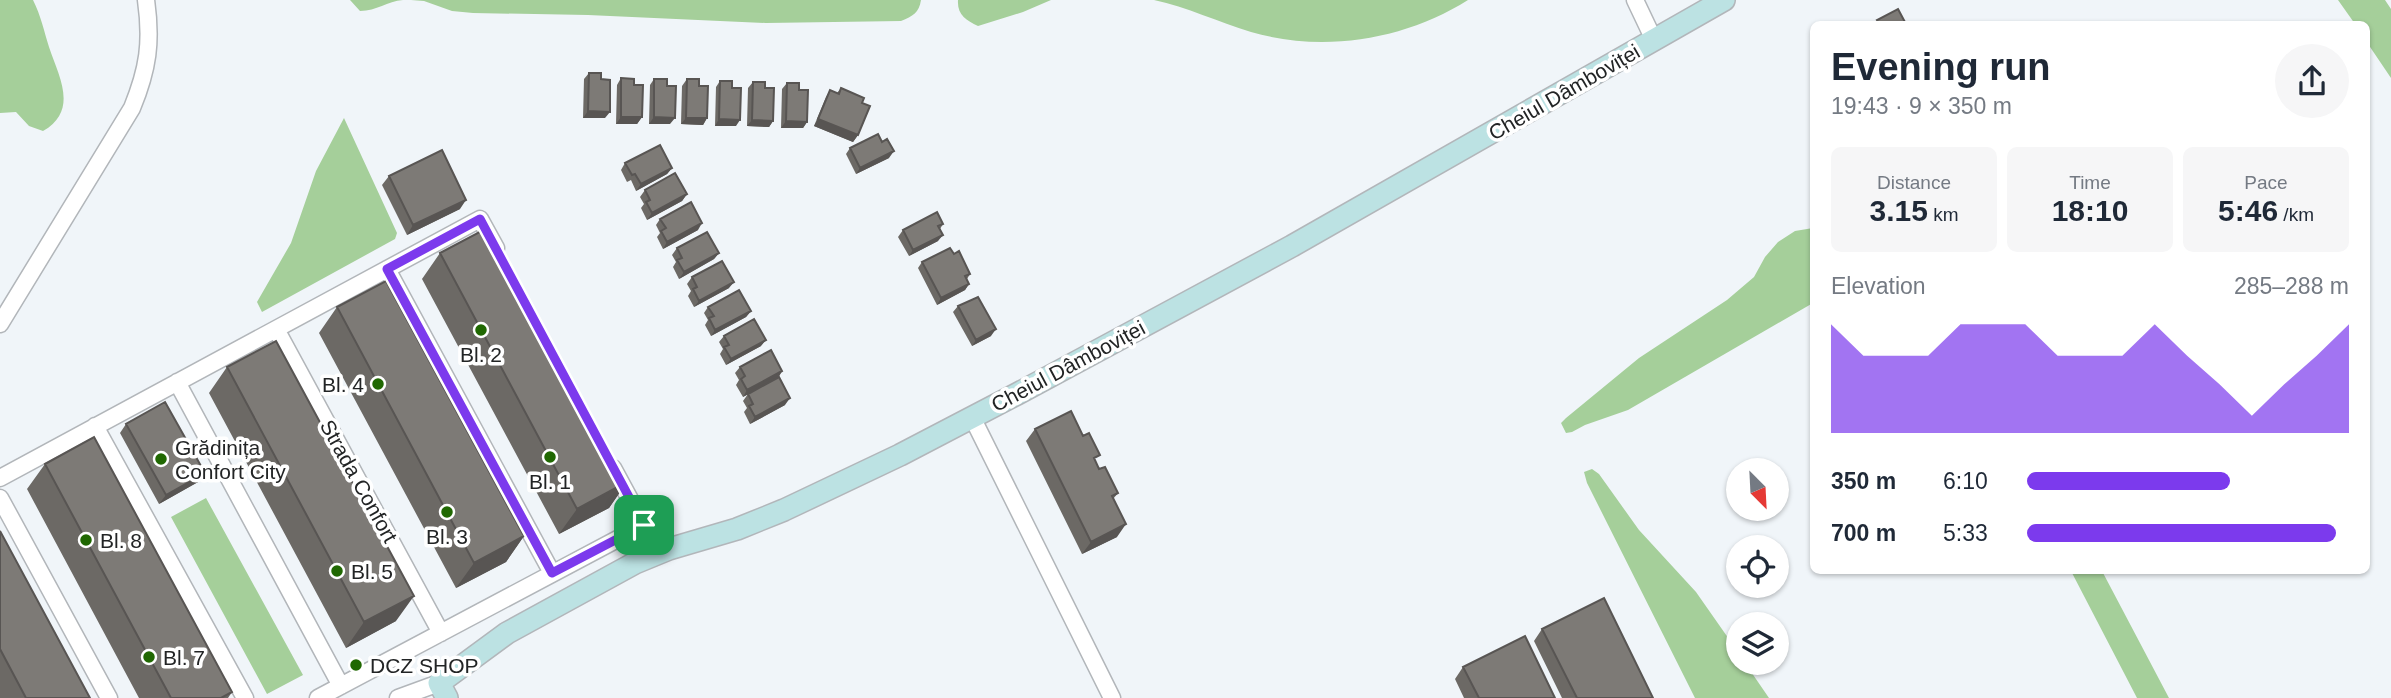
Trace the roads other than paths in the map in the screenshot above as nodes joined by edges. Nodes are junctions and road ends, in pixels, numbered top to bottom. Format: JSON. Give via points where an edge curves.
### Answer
{"nodes":[{"id":1,"x":146,"y":0,"type":"edge"},
{"id":2,"x":1635,"y":0,"type":"edge"},
{"id":3,"x":1724,"y":0,"type":"edge"},
{"id":4,"x":1654,"y":40,"type":"junction"},
{"id":5,"x":507,"y":268,"type":"edge"},
{"id":6,"x":387,"y":269,"type":"junction"},
{"id":7,"x":0,"y":324,"type":"edge"},
{"id":8,"x":276,"y":329,"type":"junction"},
{"id":9,"x":177,"y":382,"type":"junction"},
{"id":10,"x":972,"y":417,"type":"junction"},
{"id":11,"x":95,"y":426,"type":"junction"},
{"id":12,"x":604,"y":451,"type":"edge"},
{"id":13,"x":0,"y":478,"type":"edge"},
{"id":14,"x":0,"y":498,"type":"edge"},
{"id":15,"x":644,"y":525,"type":"junction"},
{"id":16,"x":659,"y":553,"type":"junction"},
{"id":17,"x":552,"y":573,"type":"junction"},
{"id":18,"x":441,"y":633,"type":"junction"},
{"id":19,"x":341,"y":686,"type":"junction"},
{"id":20,"x":443,"y":690,"type":"edge"},
{"id":21,"x":109,"y":698,"type":"edge"},
{"id":22,"x":245,"y":698,"type":"edge"},
{"id":23,"x":318,"y":698,"type":"edge"},
{"id":24,"x":398,"y":698,"type":"edge"},
{"id":25,"x":1112,"y":698,"type":"edge"}],
"edges":[{"from":1,"to":7,"type":"street","via":[[149,58],[132,108]]},
{"from":2,"to":4,"type":"street"},
{"from":3,"to":4,"type":"street","name":"Cheiul Dâmboviței"},
{"from":4,"to":10,"type":"street","name":"Cheiul Dâmboviței","via":[[1280,252]]},
{"from":5,"to":6,"type":"street","via":[[480,219]]},
{"from":6,"to":8,"type":"street"},
{"from":6,"to":17,"type":"street"},
{"from":8,"to":9,"type":"street"},
{"from":8,"to":18,"type":"street","name":"Strada Confort"},
{"from":9,"to":11,"type":"street"},
{"from":9,"to":19,"type":"street"},
{"from":10,"to":16,"type":"street","name":"Cheiul Dâmboviței","via":[[784,510]]},
{"from":10,"to":25,"type":"street"},
{"from":11,"to":13,"type":"street"},
{"from":11,"to":22,"type":"street"},
{"from":12,"to":15,"type":"street"},
{"from":14,"to":21,"type":"street"},
{"from":15,"to":16,"type":"street"},
{"from":15,"to":17,"type":"street"},
{"from":16,"to":20,"type":"street","name":"Cheiul Dâmboviței","via":[[535,616],[483,649]]},
{"from":17,"to":18,"type":"street"},
{"from":18,"to":19,"type":"street"},
{"from":19,"to":23,"type":"street"},
{"from":20,"to":24,"type":"street","name":"Cheiul Dâmboviței"}]}
